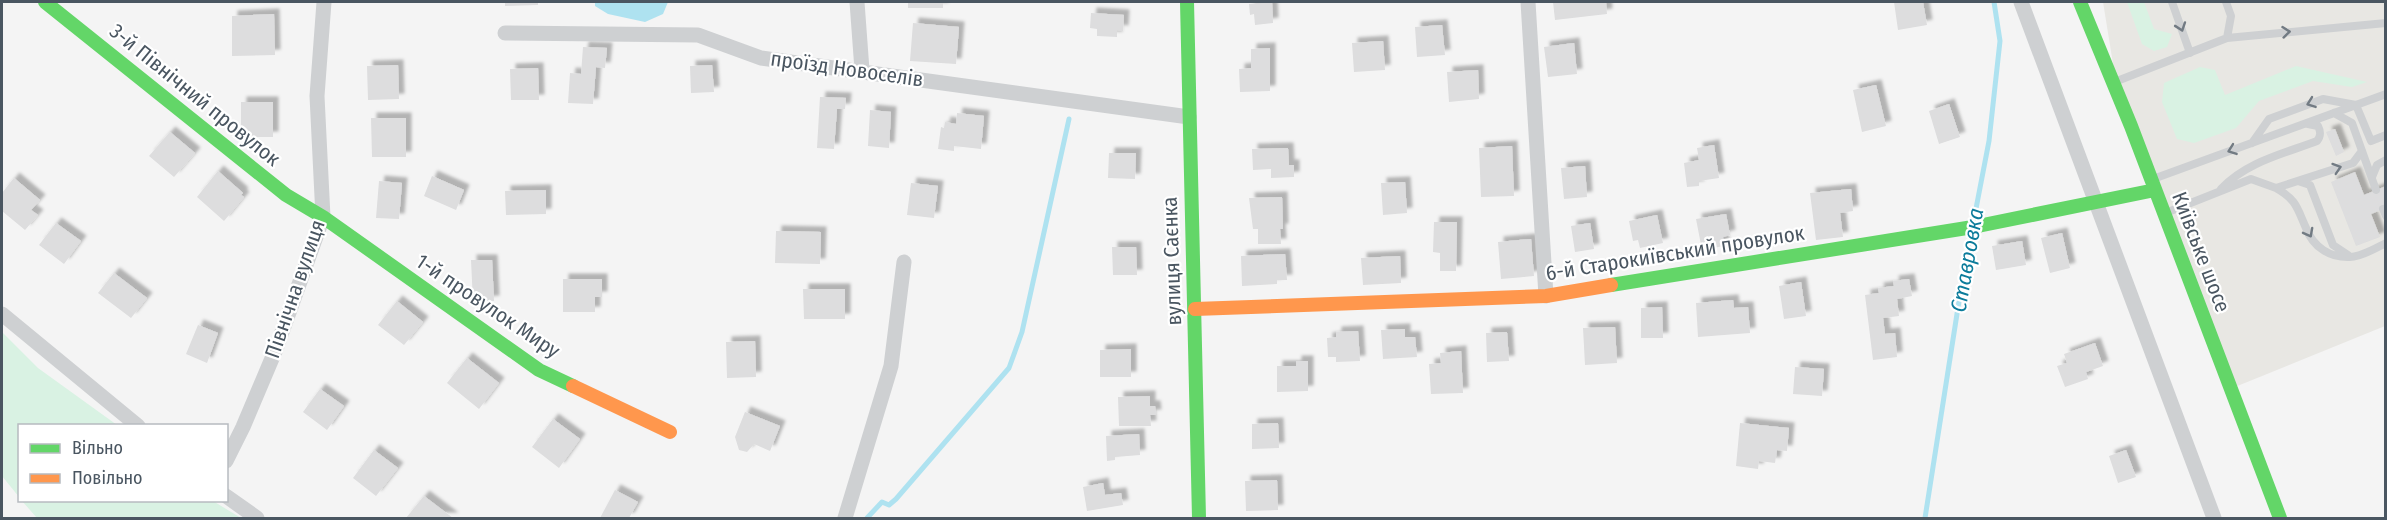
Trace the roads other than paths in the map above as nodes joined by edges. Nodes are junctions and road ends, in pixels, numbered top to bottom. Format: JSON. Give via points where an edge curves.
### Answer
{"nodes":[{"id":1,"x":45,"y":2,"type":"edge"},
{"id":2,"x":324,"y":2,"type":"edge"},
{"id":3,"x":857,"y":2,"type":"edge"},
{"id":4,"x":1187,"y":2,"type":"edge"},
{"id":5,"x":1528,"y":2,"type":"edge"},
{"id":6,"x":2022,"y":2,"type":"edge"},
{"id":7,"x":2080,"y":2,"type":"edge"},
{"id":8,"x":2172,"y":2,"type":"edge"},
{"id":9,"x":2226,"y":2,"type":"edge"},
{"id":10,"x":2385,"y":23,"type":"edge"},
{"id":11,"x":506,"y":33,"type":"dead end"},
{"id":12,"x":2227,"y":38,"type":"junction"},
{"id":13,"x":2190,"y":53,"type":"junction"},
{"id":14,"x":862,"y":70,"type":"junction"},
{"id":15,"x":2114,"y":82,"type":"junction"},
{"id":16,"x":2385,"y":94,"type":"edge"},
{"id":17,"x":2356,"y":105,"type":"junction"},
{"id":18,"x":2334,"y":113,"type":"junction"},
{"id":19,"x":1189,"y":117,"type":"junction"},
{"id":20,"x":2305,"y":123,"type":"junction"},
{"id":21,"x":2385,"y":135,"type":"edge"},
{"id":22,"x":2252,"y":143,"type":"junction"},
{"id":23,"x":2362,"y":151,"type":"junction"},
{"id":24,"x":2385,"y":160,"type":"edge"},
{"id":25,"x":2372,"y":177,"type":"junction"},
{"id":26,"x":2298,"y":181,"type":"junction"},
{"id":27,"x":2153,"y":185,"type":"junction"},
{"id":28,"x":2276,"y":188,"type":"junction"},
{"id":29,"x":2220,"y":190,"type":"junction"},
{"id":30,"x":2376,"y":190,"type":"dead end"},
{"id":31,"x":2098,"y":203,"type":"junction"},
{"id":32,"x":2164,"y":214,"type":"junction"},
{"id":33,"x":322,"y":217,"type":"junction"},
{"id":34,"x":2384,"y":242,"type":"edge"},
{"id":35,"x":2352,"y":257,"type":"junction"},
{"id":36,"x":904,"y":262,"type":"dead end"},
{"id":37,"x":1546,"y":296,"type":"junction"},
{"id":38,"x":1195,"y":309,"type":"junction"},
{"id":39,"x":2,"y":314,"type":"edge"},
{"id":40,"x":136,"y":424,"type":"edge"},
{"id":41,"x":670,"y":432,"type":"dead end"},
{"id":42,"x":228,"y":457,"type":"edge"},
{"id":43,"x":228,"y":497,"type":"edge"},
{"id":44,"x":257,"y":519,"type":"edge"},
{"id":45,"x":845,"y":519,"type":"edge"},
{"id":46,"x":1199,"y":519,"type":"edge"},
{"id":47,"x":2214,"y":519,"type":"edge"},
{"id":48,"x":2280,"y":519,"type":"edge"}],
"edges":[{"from":1,"to":33,"type":"street","name":"3-й Північний провулок","via":[[286,195]]},
{"from":2,"to":33,"type":"street","name":"Північна вулиця","via":[[317,96]]},
{"from":3,"to":14,"type":"street"},
{"from":4,"to":19,"type":"street","name":"вулиця Саєнка"},
{"from":5,"to":37,"type":"street"},
{"from":6,"to":31,"type":"street"},
{"from":7,"to":15,"type":"street","name":"Київське шосе"},
{"from":8,"to":13,"type":"lane","one_way":true},
{"from":9,"to":12,"type":"lane","via":[[2231,16]]},
{"from":12,"to":10,"type":"lane","one_way":true},
{"from":11,"to":14,"type":"street","name":"проїзд Новоселів","via":[[698,36],[761,58]]},
{"from":12,"to":13,"type":"lane"},
{"from":13,"to":15,"type":"lane"},
{"from":14,"to":19,"type":"street","name":"проїзд Новоселів"},
{"from":15,"to":27,"type":"street","name":"Київське шосе"},
{"from":16,"to":17,"type":"lane"},
{"from":17,"to":18,"type":"lane"},
{"from":17,"to":21,"type":"lane","via":[[2371,141]]},
{"from":17,"to":22,"type":"lane","one_way":true,"via":[[2324,99],[2269,119]]},
{"from":18,"to":20,"type":"lane"},
{"from":18,"to":23,"type":"lane","via":[[2352,123]]},
{"from":19,"to":38,"type":"street","name":"вулиця Саєнка"},
{"from":20,"to":22,"type":"lane"},
{"from":20,"to":29,"type":"lane","via":[[2318,126],[2317,141],[2250,166]]},
{"from":22,"to":27,"type":"lane","one_way":true},
{"from":23,"to":25,"type":"lane"},
{"from":26,"to":23,"type":"lane","one_way":true,"via":[[2353,163]]},
{"from":24,"to":25,"type":"lane","via":[[2377,165]]},
{"from":25,"to":30,"type":"lane"},
{"from":26,"to":28,"type":"lane"},
{"from":26,"to":35,"type":"lane","via":[[2310,184],[2333,244]]},
{"from":27,"to":31,"type":"street","name":"6-й Старокиївський провулок"},
{"from":27,"to":32,"type":"street","name":"Київське шосе"},
{"from":28,"to":29,"type":"lane","via":[[2251,179]]},
{"from":28,"to":35,"type":"lane","one_way":true,"via":[[2293,199],[2317,246],[2329,254]]},
{"from":29,"to":32,"type":"lane"},
{"from":31,"to":37,"type":"street","name":"6-й Старокиївський провулок"},
{"from":31,"to":47,"type":"street"},
{"from":32,"to":48,"type":"street","name":"Київське шосе"},
{"from":33,"to":41,"type":"street","name":"1-й провулок Миру","via":[[539,370]]},
{"from":33,"to":42,"type":"street","name":"Північна вулиця","via":[[276,349]]},
{"from":34,"to":35,"type":"lane"},
{"from":36,"to":45,"type":"street","via":[[891,366]]},
{"from":37,"to":38,"type":"street","name":"6-й Старокиївський провулок"},
{"from":38,"to":46,"type":"street","name":"вулиця Саєнка"},
{"from":39,"to":40,"type":"street"},
{"from":43,"to":44,"type":"street"}]}
